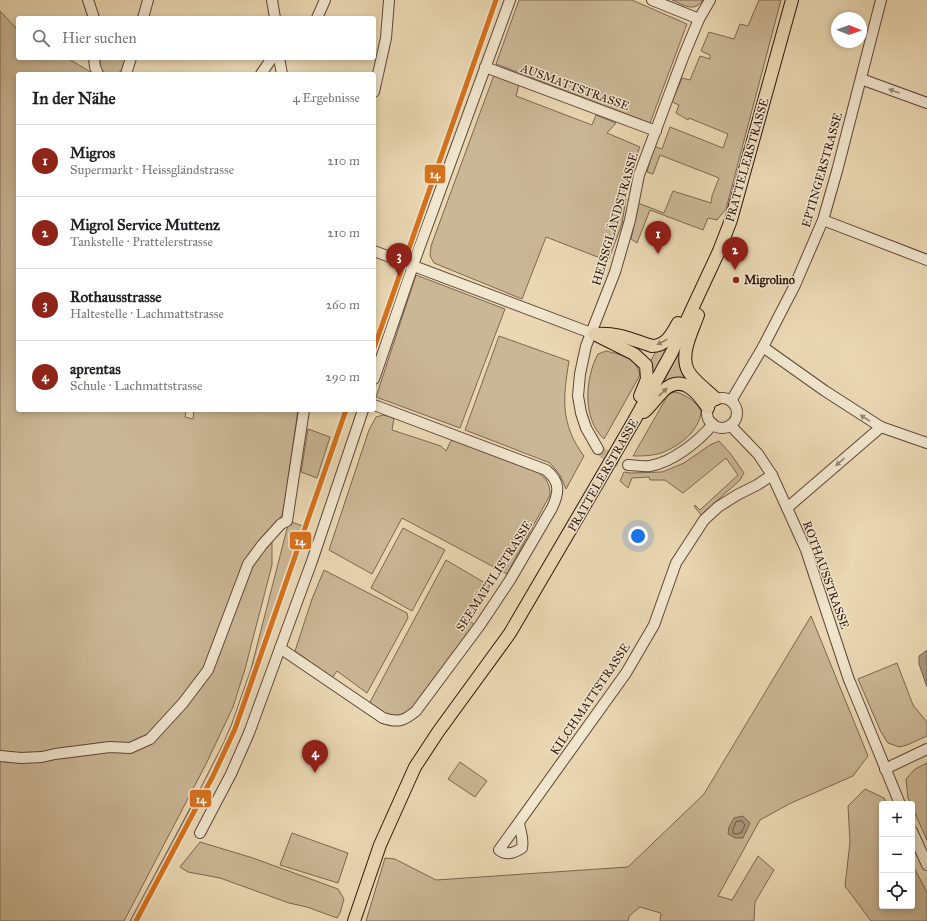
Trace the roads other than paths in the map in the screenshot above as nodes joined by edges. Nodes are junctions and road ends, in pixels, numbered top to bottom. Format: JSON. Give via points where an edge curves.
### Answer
{"nodes":[{"id":1,"x":88,"y":0,"type":"edge"},
{"id":2,"x":148,"y":0,"type":"edge"},
{"id":3,"x":272,"y":0,"type":"edge"},
{"id":4,"x":325,"y":0,"type":"edge"},
{"id":5,"x":389,"y":0,"type":"edge"},
{"id":6,"x":510,"y":0,"type":"edge"},
{"id":7,"x":652,"y":0,"type":"edge"},
{"id":8,"x":710,"y":0,"type":"edge"},
{"id":9,"x":792,"y":0,"type":"edge"},
{"id":10,"x":881,"y":0,"type":"edge"},
{"id":11,"x":93,"y":16,"type":"edge"},
{"id":12,"x":144,"y":16,"type":"edge"},
{"id":13,"x":275,"y":16,"type":"edge"},
{"id":14,"x":318,"y":16,"type":"edge"},
{"id":15,"x":699,"y":19,"type":"junction"},
{"id":16,"x":94,"y":60,"type":"edge"},
{"id":17,"x":130,"y":60,"type":"edge"},
{"id":18,"x":270,"y":60,"type":"edge"},
{"id":19,"x":279,"y":60,"type":"edge"},
{"id":20,"x":485,"y":67,"type":"junction"},
{"id":21,"x":97,"y":72,"type":"edge"},
{"id":22,"x":127,"y":72,"type":"edge"},
{"id":23,"x":262,"y":72,"type":"edge"},
{"id":24,"x":282,"y":72,"type":"edge"},
{"id":25,"x":861,"y":79,"type":"junction"},
{"id":26,"x":376,"y":83,"type":"edge"},
{"id":27,"x":927,"y":103,"type":"edge"},
{"id":28,"x":656,"y":131,"type":"junction"},
{"id":29,"x":823,"y":220,"type":"junction"},
{"id":30,"x":719,"y":251,"type":"junction"},
{"id":31,"x":376,"y":252,"type":"edge"},
{"id":32,"x":927,"y":260,"type":"edge"},
{"id":33,"x":413,"y":265,"type":"junction"},
{"id":34,"x":594,"y":334,"type":"junction"},
{"id":35,"x":763,"y":347,"type":"junction"},
{"id":36,"x":376,"y":373,"type":"edge"},
{"id":37,"x":731,"y":401,"type":"junction"},
{"id":38,"x":712,"y":403,"type":"junction"},
{"id":39,"x":376,"y":405,"type":"edge"},
{"id":40,"x":304,"y":412,"type":"edge"},
{"id":41,"x":362,"y":412,"type":"edge"},
{"id":42,"x":635,"y":419,"type":"junction"},
{"id":43,"x":713,"y":424,"type":"junction"},
{"id":44,"x":730,"y":425,"type":"junction"},
{"id":45,"x":880,"y":427,"type":"junction"},
{"id":46,"x":927,"y":443,"type":"edge"},
{"id":47,"x":598,"y":449,"type":"tunnel mouth"},
{"id":48,"x":628,"y":465,"type":"tunnel mouth"},
{"id":49,"x":772,"y":475,"type":"junction"},
{"id":50,"x":787,"y":508,"type":"junction"},
{"id":51,"x":280,"y":648,"type":"junction"},
{"id":52,"x":927,"y":749,"type":"edge"},
{"id":53,"x":0,"y":756,"type":"edge"},
{"id":54,"x":885,"y":769,"type":"junction"},
{"id":55,"x":899,"y":801,"type":"edge"},
{"id":56,"x":519,"y":822,"type":"junction"},
{"id":57,"x":200,"y":833,"type":"dead end"},
{"id":58,"x":915,"y":837,"type":"edge"},
{"id":59,"x":927,"y":865,"type":"edge"},
{"id":60,"x":354,"y":921,"type":"edge"}],
"edges":[{"from":1,"to":11,"type":"street"},
{"from":2,"to":12,"type":"street"},
{"from":3,"to":13,"type":"street"},
{"from":4,"to":14,"type":"street"},
{"from":5,"to":26,"type":"street","via":[[386,38]]},
{"from":6,"to":20,"type":"street"},
{"from":7,"to":15,"type":"street"},
{"from":8,"to":15,"type":"street","name":"HEISSGLÄNDSTRASSE"},
{"from":9,"to":30,"type":"main road","name":"PRATTELERSTRASSE","via":[[731,220]]},
{"from":10,"to":25,"type":"street","name":"EPTINGERSTRASSE"},
{"from":15,"to":28,"type":"street","name":"HEISSGLÄNDSTRASSE"},
{"from":16,"to":21,"type":"street"},
{"from":17,"to":22,"type":"street"},
{"from":18,"to":23,"type":"street"},
{"from":19,"to":24,"type":"street"},
{"from":20,"to":28,"type":"street","name":"AUSMATTSTRASSE"},
{"from":20,"to":33,"type":"street"},
{"from":27,"to":25,"type":"street","one_way":true},
{"from":25,"to":29,"type":"street","name":"EPTINGERSTRASSE"},
{"from":28,"to":34,"type":"street","name":"HEISSGLÄNDSTRASSE","via":[[639,175],[630,220]]},
{"from":29,"to":32,"type":"street"},
{"from":29,"to":35,"type":"street","name":"EPTINGERSTRASSE","via":[[795,285]]},
{"from":30,"to":34,"type":"main road","one_way":true,"via":[[673,333],[662,344],[652,346],[608,333]]},
{"from":30,"to":38,"type":"main road","via":[[687,345],[685,361],[689,374]]},
{"from":30,"to":42,"type":"main road","name":"PRATTELERSTRASSE","via":[[672,352]]},
{"from":31,"to":33,"type":"street"},
{"from":33,"to":34,"type":"street"},
{"from":33,"to":36,"type":"street"},
{"from":34,"to":42,"type":"main road","via":[[634,354],[646,365],[647,378]]},
{"from":34,"to":47,"type":"street","name":"HEISSGLÄNDSTRASSE","via":[[586,346],[578,396],[586,428]]},
{"from":35,"to":37,"type":"street","name":"EPTINGERSTRASSE"},
{"from":45,"to":35,"type":"street","one_way":true},
{"from":37,"to":38,"type":"street","via":[[724,398]]},
{"from":37,"to":44,"type":"street","via":[[736,409],[736,418]]},
{"from":42,"to":38,"type":"main road","one_way":true,"via":[[649,409],[672,385],[688,386]]},
{"from":38,"to":43,"type":"street","via":[[708,417]]},
{"from":39,"to":51,"type":"street","name":"SEEMÄTTLISTRASSE","via":[[546,470],[557,482],[556,498],[510,580],[480,625],[409,717],[393,721],[383,718]]},
{"from":40,"to":53,"type":"street","via":[[287,521],[276,529],[248,564],[208,670],[183,703],[150,739],[130,748],[110,747],[42,757]]},
{"from":41,"to":51,"type":"street"},
{"from":42,"to":60,"type":"main road","name":"PRATTELERSTRASSE","bridge":true,"via":[[510,632],[415,767],[380,845]]},
{"from":43,"to":44,"type":"street","via":[[721,428]]},
{"from":43,"to":48,"type":"street","via":[[702,437],[671,458],[650,466]]},
{"from":44,"to":49,"type":"street","name":"ROTHAUSSTRASSE","via":[[758,454]]},
{"from":45,"to":46,"type":"street"},
{"from":45,"to":50,"type":"street","one_way":true},
{"from":49,"to":50,"type":"street","name":"ROTHAUSSTRASSE"},
{"from":49,"to":56,"type":"street","name":"KILCHMATTSTRASSE","via":[[718,507],[704,520],[676,563],[654,625],[626,673]]},
{"from":50,"to":54,"type":"street","name":"ROTHAUSSTRASSE","via":[[806,550],[849,681]]},
{"from":51,"to":57,"type":"street","via":[[249,733]]},
{"from":52,"to":54,"type":"street"},
{"from":54,"to":55,"type":"street","name":"ROTHAUSSTRASSE"},
{"from":56,"to":56,"type":"street","name":"KILCHMATTSTRASSE","via":[[499,850],[504,853],[513,854],[522,848],[524,839]]},
{"from":58,"to":59,"type":"street"}]}
